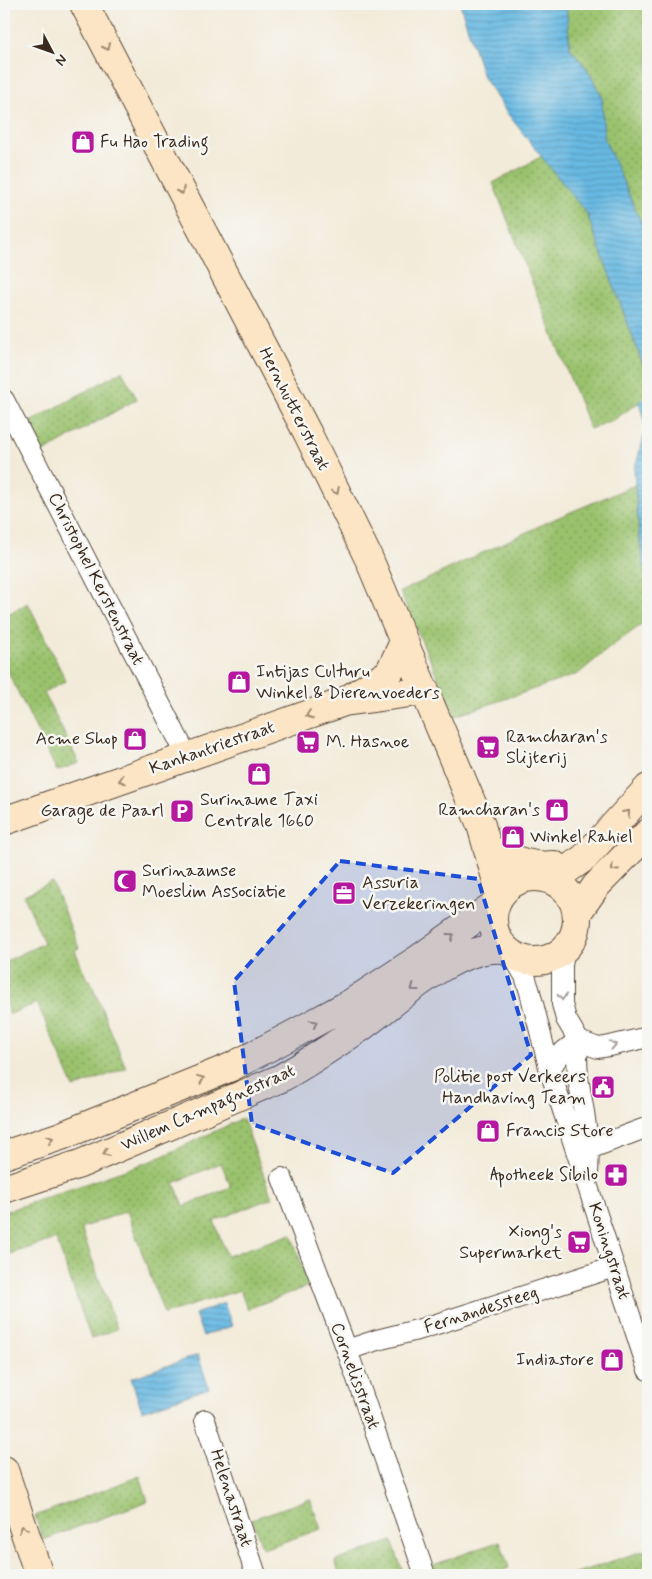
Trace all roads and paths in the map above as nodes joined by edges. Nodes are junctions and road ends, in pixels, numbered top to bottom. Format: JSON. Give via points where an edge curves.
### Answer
{"nodes":[{"id":1,"x":84,"y":4,"type":"edge"},
{"id":2,"x":4,"y":400,"type":"edge"},
{"id":3,"x":404,"y":642,"type":"junction"},
{"id":4,"x":425,"y":691,"type":"junction"},
{"id":5,"x":344,"y":702,"type":"junction"},
{"id":6,"x":188,"y":758,"type":"junction"},
{"id":7,"x":648,"y":788,"type":"edge"},
{"id":8,"x":4,"y":820,"type":"edge"},
{"id":9,"x":481,"y":825,"type":"junction"},
{"id":10,"x":648,"y":833,"type":"edge"},
{"id":11,"x":501,"y":852,"type":"junction"},
{"id":12,"x":584,"y":858,"type":"junction"},
{"id":13,"x":539,"y":879,"type":"junction"},
{"id":14,"x":496,"y":901,"type":"junction"},
{"id":15,"x":577,"y":913,"type":"junction"},
{"id":16,"x":566,"y":948,"type":"junction"},
{"id":17,"x":509,"y":953,"type":"junction"},
{"id":18,"x":648,"y":1037,"type":"edge"},
{"id":19,"x":579,"y":1041,"type":"junction"},
{"id":20,"x":550,"y":1071,"type":"junction"},
{"id":21,"x":648,"y":1127,"type":"edge"},
{"id":22,"x":583,"y":1152,"type":"junction"},
{"id":23,"x":4,"y":1155,"type":"edge"},
{"id":24,"x":282,"y":1178,"type":"dead end"},
{"id":25,"x":4,"y":1189,"type":"edge"},
{"id":26,"x":614,"y":1267,"type":"junction"},
{"id":27,"x":346,"y":1350,"type":"junction"},
{"id":28,"x":648,"y":1370,"type":"edge"},
{"id":29,"x":205,"y":1420,"type":"dead end"},
{"id":30,"x":4,"y":1470,"type":"edge"},
{"id":31,"x":39,"y":1575,"type":"edge"},
{"id":32,"x":256,"y":1575,"type":"edge"},
{"id":33,"x":424,"y":1575,"type":"edge"}],
"edges":[{"from":1,"to":3,"type":"main road","name":"Hernhutterstraat","one_way":true,"via":[[308,434],[369,559]]},
{"from":2,"to":6,"type":"street","name":"Christophel Kerstenstraat"},
{"from":3,"to":4,"type":"main road","name":"Hernhutterstraat"},
{"from":3,"to":5,"type":"main road","via":[[389,673]]},
{"from":4,"to":5,"type":"main road","name":"Kankantriestraat"},
{"from":4,"to":9,"type":"main road","name":"Hernhutterstraat"},
{"from":5,"to":6,"type":"main road","name":"Kankantriestraat","one_way":true},
{"from":6,"to":8,"type":"main road","name":"Kankantriestraat","one_way":true},
{"from":12,"to":7,"type":"main road","one_way":true},
{"from":9,"to":11,"type":"main road","name":"Hernhutterstraat"},
{"from":9,"to":14,"type":"main road","name":"Hernhutterstraat","via":[[496,878]]},
{"from":10,"to":15,"type":"main road","one_way":true,"via":[[596,886]]},
{"from":11,"to":12,"type":"main road","via":[[535,866],[565,864]]},
{"from":11,"to":13,"type":"main road","name":"Hernhutterstraat","via":[[514,868]]},
{"from":12,"to":13,"type":"main road"},
{"from":13,"to":14,"type":"main road","via":[[515,881]]},
{"from":13,"to":15,"type":"main road","via":[[561,885],[574,902]]},
{"from":14,"to":17,"type":"main road","via":[[492,921],[494,931]]},
{"from":23,"to":14,"type":"main road","name":"Willem Campagnestraat","one_way":true,"via":[[61,1136],[231,1067],[351,1002],[420,958]]},
{"from":15,"to":16,"type":"main road","via":[[575,932]]},
{"from":16,"to":17,"type":"main road","via":[[544,961],[531,962]]},
{"from":16,"to":19,"type":"street","one_way":true,"via":[[561,973],[562,1004],[566,1019]]},
{"from":17,"to":20,"type":"street","name":"Koningstraat","via":[[530,992]]},
{"from":17,"to":25,"type":"main road","name":"Willem Campagnestraat","one_way":true,"via":[[487,949],[444,966],[360,1027],[279,1079],[80,1164]]},
{"from":19,"to":18,"type":"street","one_way":true,"via":[[598,1048]]},
{"from":19,"to":20,"type":"street","via":[[554,1060]]},
{"from":19,"to":22,"type":"street","name":"Koningstraat","via":[[577,1058],[584,1112]]},
{"from":20,"to":22,"type":"street","name":"Koningstraat"},
{"from":21,"to":22,"type":"street"},
{"from":22,"to":26,"type":"street","name":"Koningstraat","via":[[588,1188]]},
{"from":24,"to":27,"type":"street","name":"Cornelisstraat"},
{"from":26,"to":27,"type":"street","name":"Fernandessteeg","via":[[421,1330]]},
{"from":26,"to":28,"type":"street","name":"Koningstraat"},
{"from":27,"to":33,"type":"street","name":"Cornelisstraat"},
{"from":29,"to":32,"type":"street","name":"Helenastraat"},
{"from":31,"to":30,"type":"main road","one_way":true}]}
